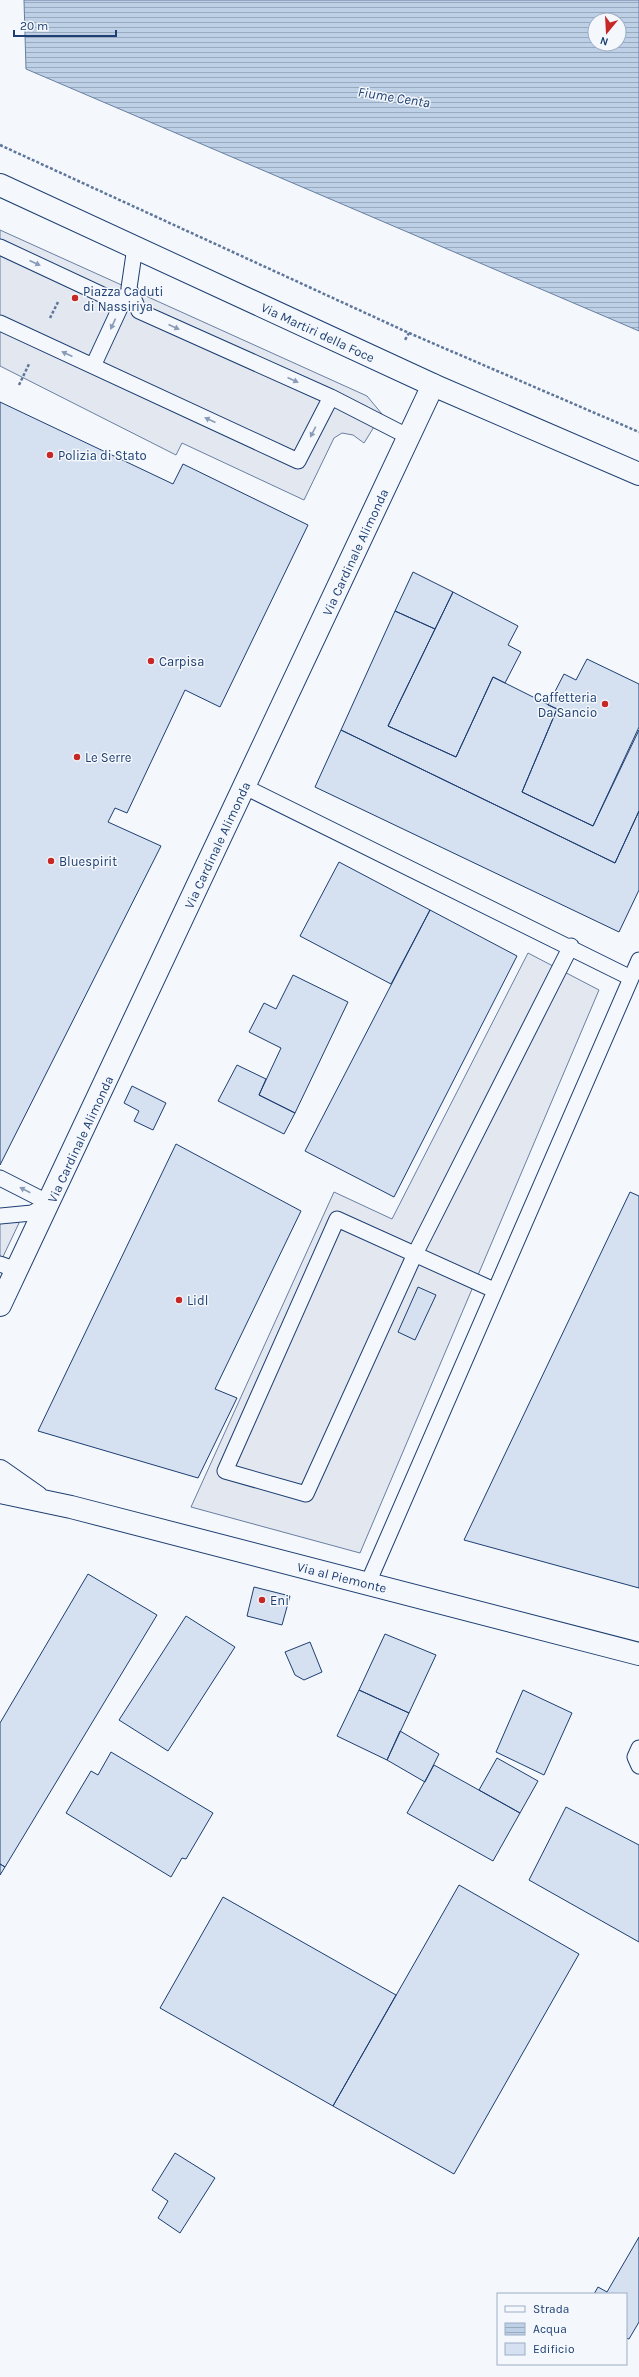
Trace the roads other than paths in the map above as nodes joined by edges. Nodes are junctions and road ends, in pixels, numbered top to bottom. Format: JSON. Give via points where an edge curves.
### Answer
{"nodes":[{"id":1,"x":0,"y":185,"type":"edge"},
{"id":2,"x":0,"y":247,"type":"edge"},
{"id":3,"x":135,"y":247,"type":"junction"},
{"id":4,"x":129,"y":288,"type":"junction"},
{"id":5,"x":122,"y":304,"type":"junction"},
{"id":6,"x":0,"y":323,"type":"edge"},
{"id":7,"x":92,"y":366,"type":"junction"},
{"id":8,"x":433,"y":385,"type":"junction"},
{"id":9,"x":331,"y":397,"type":"junction"},
{"id":10,"x":409,"y":437,"type":"junction"},
{"id":11,"x":639,"y":474,"type":"edge"},
{"id":12,"x":245,"y":787,"type":"junction"},
{"id":13,"x":571,"y":946,"type":"junction"},
{"id":14,"x":639,"y":960,"type":"edge"},
{"id":15,"x":631,"y":978,"type":"junction"},
{"id":16,"x":0,"y":1178,"type":"edge"},
{"id":17,"x":49,"y":1203,"type":"junction"},
{"id":18,"x":0,"y":1216,"type":"edge"},
{"id":19,"x":415,"y":1254,"type":"junction"},
{"id":20,"x":8,"y":1267,"type":"edge"},
{"id":21,"x":494,"y":1290,"type":"junction"},
{"id":22,"x":0,"y":1305,"type":"edge"},
{"id":23,"x":0,"y":1471,"type":"edge"},
{"id":24,"x":0,"y":1492,"type":"edge"},
{"id":25,"x":45,"y":1502,"type":"junction"},
{"id":26,"x":368,"y":1583,"type":"junction"},
{"id":27,"x":639,"y":1654,"type":"edge"},
{"id":28,"x":639,"y":1748,"type":"edge"},
{"id":29,"x":639,"y":1766,"type":"edge"}],
"edges":[{"from":1,"to":3,"type":"main road","name":"Via Martiri della Foce"},
{"from":2,"to":5,"type":"lane","one_way":true},
{"from":3,"to":4,"type":"lane"},
{"from":3,"to":8,"type":"main road","name":"Via Martiri della Foce"},
{"from":4,"to":5,"type":"lane"},
{"from":4,"to":9,"type":"lane","one_way":true,"via":[[139,311]]},
{"from":5,"to":7,"type":"lane","one_way":true},
{"from":7,"to":6,"type":"lane","one_way":true},
{"from":9,"to":7,"type":"lane","one_way":true,"via":[[298,461]]},
{"from":8,"to":10,"type":"main road","name":"Via Cardinale Alimonda"},
{"from":8,"to":11,"type":"main road","name":"Via Martiri della Foce"},
{"from":9,"to":10,"type":"lane"},
{"from":10,"to":12,"type":"main road","name":"Via Cardinale Alimonda"},
{"from":12,"to":13,"type":"lane"},
{"from":12,"to":17,"type":"main road","name":"Via Cardinale Alimonda"},
{"from":13,"to":15,"type":"lane"},
{"from":13,"to":19,"type":"lane"},
{"from":14,"to":15,"type":"lane"},
{"from":15,"to":21,"type":"lane"},
{"from":17,"to":16,"type":"lane","one_way":true},
{"from":17,"to":18,"type":"lane","via":[[32,1213]]},
{"from":17,"to":20,"type":"main road","name":"Via Cardinale Alimonda"},
{"from":19,"to":19,"type":"lane","via":[[337,1219],[225,1471],[306,1494]]},
{"from":19,"to":21,"type":"lane"},
{"from":20,"to":22,"type":"main road","name":"Via Cardinale Alimonda"},
{"from":21,"to":26,"type":"lane"},
{"from":23,"to":25,"type":"main road","name":"Via al Piemonte"},
{"from":24,"to":25,"type":"main road","name":"Via al Piemonte"},
{"from":25,"to":26,"type":"main road","name":"Via al Piemonte"},
{"from":26,"to":27,"type":"main road","name":"Via al Piemonte"},
{"from":28,"to":29,"type":"lane","via":[[635,1757]]}]}
